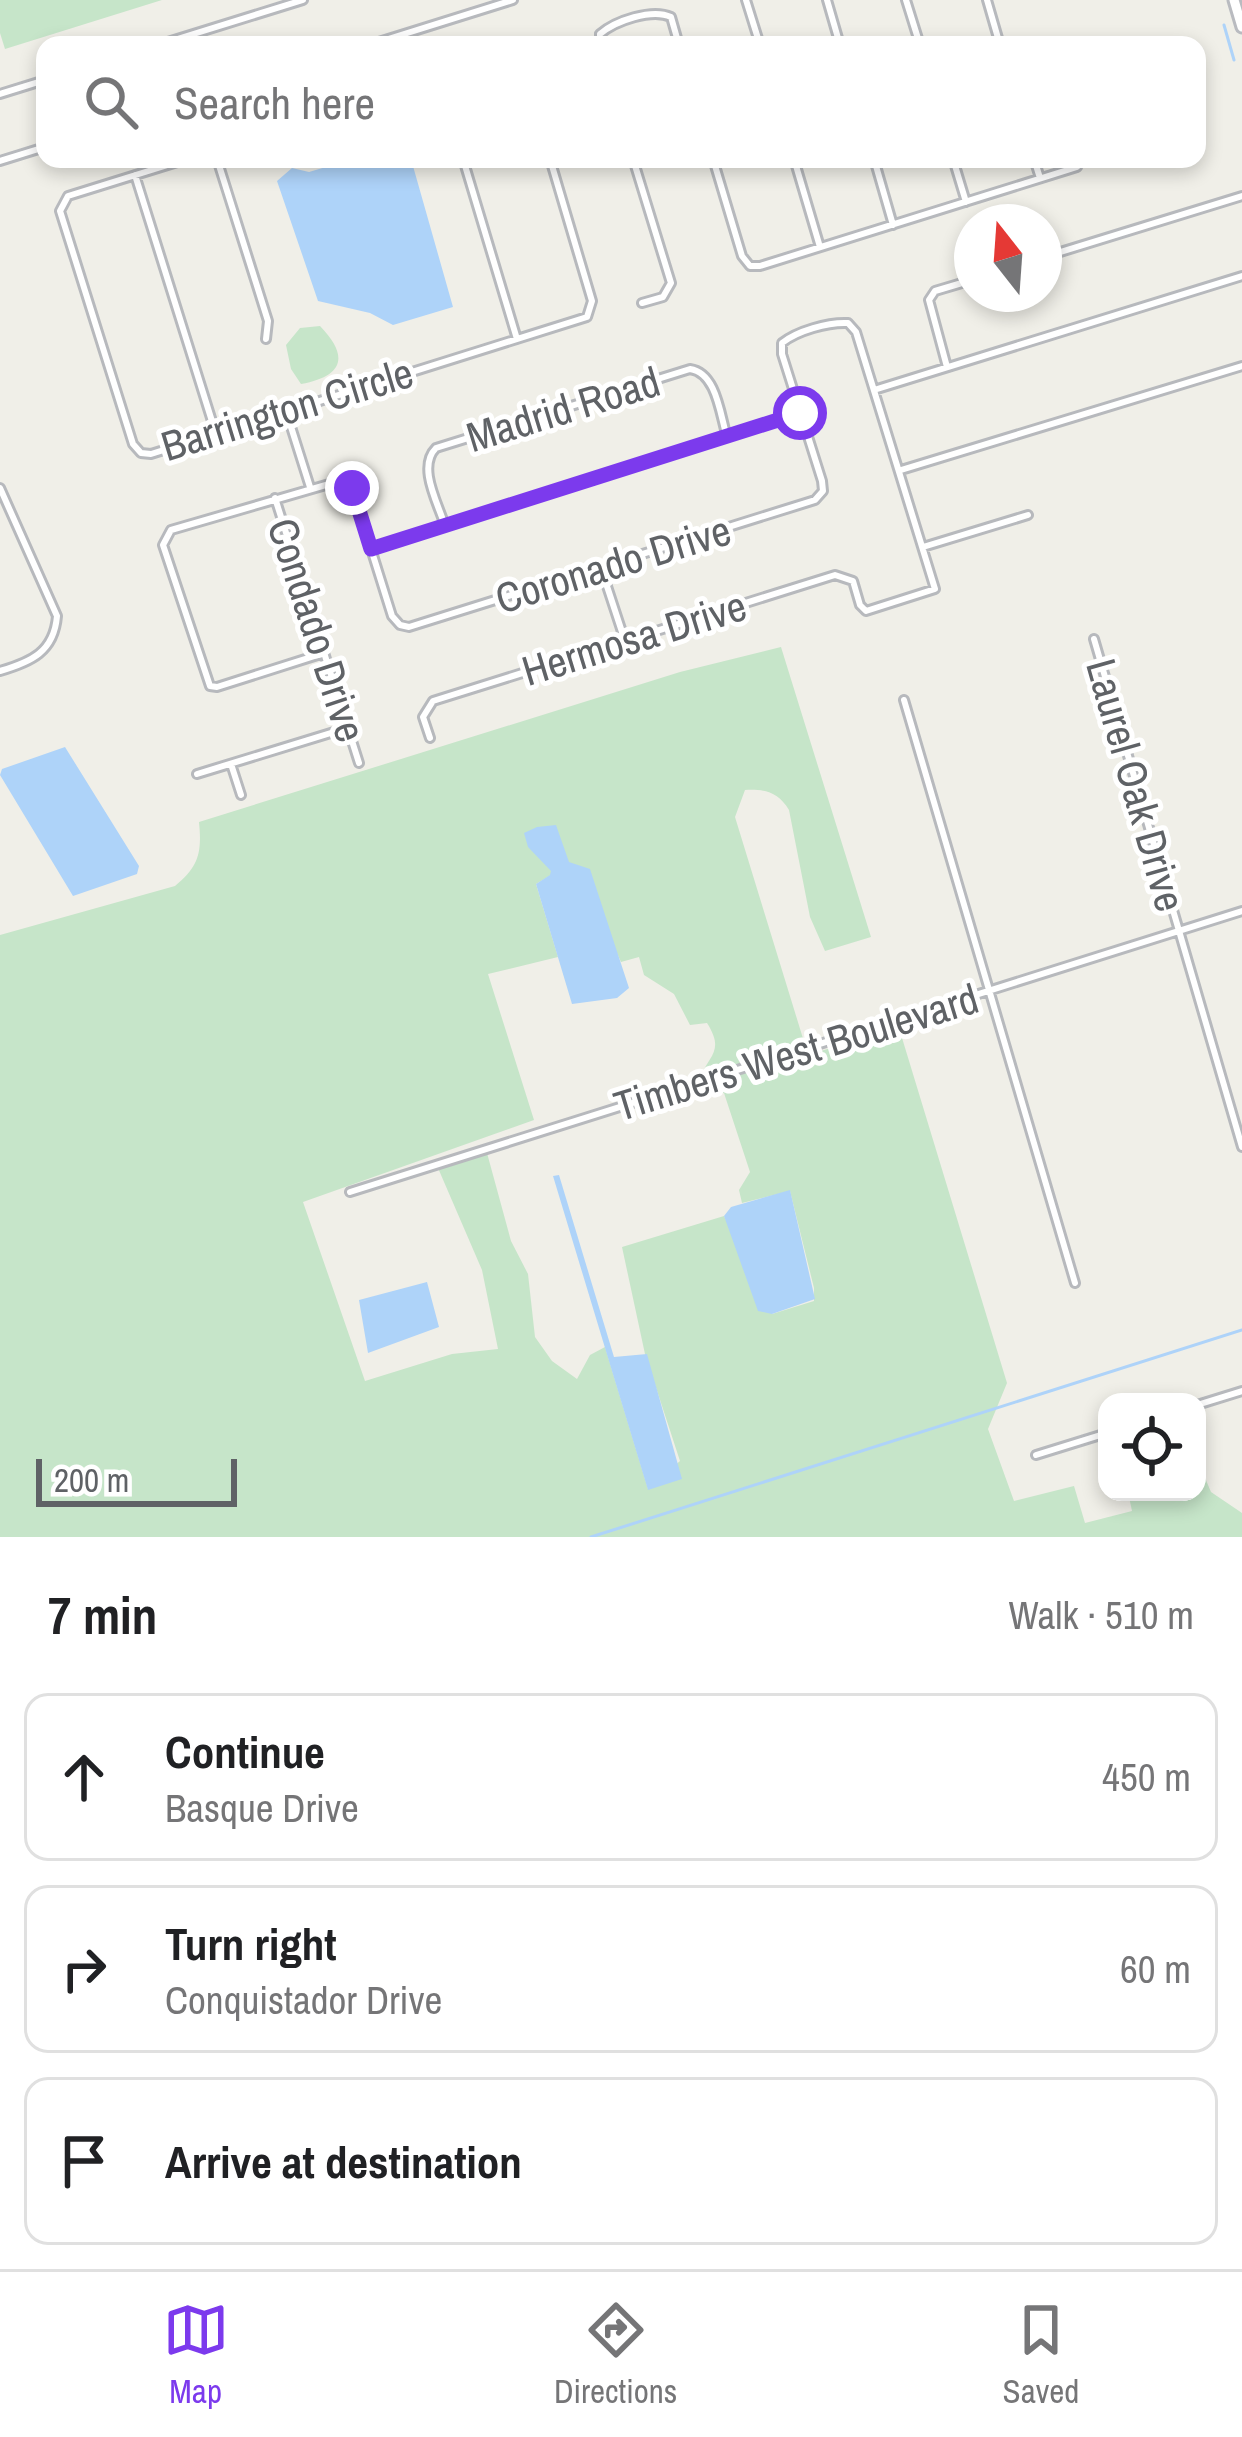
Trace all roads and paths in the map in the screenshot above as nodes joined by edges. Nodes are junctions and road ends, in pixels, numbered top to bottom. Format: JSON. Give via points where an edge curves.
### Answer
{"nodes":[{"id":1,"x":302,"y":0,"type":"edge"},
{"id":2,"x":513,"y":0,"type":"edge"},
{"id":3,"x":746,"y":0,"type":"edge"},
{"id":4,"x":827,"y":0,"type":"edge"},
{"id":5,"x":906,"y":0,"type":"edge"},
{"id":6,"x":987,"y":0,"type":"edge"},
{"id":7,"x":1234,"y":0,"type":"edge"},
{"id":8,"x":1242,"y":27,"type":"edge"},
{"id":9,"x":187,"y":36,"type":"edge"},
{"id":10,"x":398,"y":36,"type":"edge"},
{"id":11,"x":600,"y":36,"type":"edge"},
{"id":12,"x":676,"y":36,"type":"edge"},
{"id":13,"x":757,"y":36,"type":"edge"},
{"id":14,"x":837,"y":36,"type":"edge"},
{"id":15,"x":917,"y":36,"type":"edge"},
{"id":16,"x":997,"y":36,"type":"edge"},
{"id":17,"x":36,"y":83,"type":"edge"},
{"id":18,"x":0,"y":94,"type":"edge"},
{"id":19,"x":36,"y":150,"type":"edge"},
{"id":20,"x":0,"y":161,"type":"edge"},
{"id":21,"x":158,"y":168,"type":"edge"},
{"id":22,"x":220,"y":168,"type":"edge"},
{"id":23,"x":466,"y":168,"type":"edge"},
{"id":24,"x":553,"y":168,"type":"edge"},
{"id":25,"x":637,"y":168,"type":"edge"},
{"id":26,"x":716,"y":168,"type":"edge"},
{"id":27,"x":797,"y":168,"type":"edge"},
{"id":28,"x":877,"y":168,"type":"edge"},
{"id":29,"x":956,"y":168,"type":"edge"},
{"id":30,"x":1037,"y":168,"type":"edge"},
{"id":31,"x":1074,"y":168,"type":"edge"},
{"id":32,"x":135,"y":175,"type":"junction"},
{"id":33,"x":1040,"y":178,"type":"junction"},
{"id":34,"x":1242,"y":196,"type":"edge"},
{"id":35,"x":966,"y":202,"type":"junction"},
{"id":36,"x":893,"y":225,"type":"junction"},
{"id":37,"x":820,"y":248,"type":"junction"},
{"id":38,"x":1062,"y":251,"type":"edge"},
{"id":39,"x":1242,"y":276,"type":"edge"},
{"id":40,"x":954,"y":285,"type":"edge"},
{"id":41,"x":642,"y":304,"type":"dead end"},
{"id":42,"x":266,"y":339,"type":"dead end"},
{"id":43,"x":517,"y":339,"type":"junction"},
{"id":44,"x":1242,"y":366,"type":"edge"},
{"id":45,"x":947,"y":367,"type":"junction"},
{"id":46,"x":874,"y":390,"type":"junction"},
{"id":47,"x":286,"y":411,"type":"junction"},
{"id":48,"x":800,"y":413,"type":"junction"},
{"id":49,"x":216,"y":434,"type":"junction"},
{"id":50,"x":727,"y":437,"type":"junction"},
{"id":51,"x":900,"y":470,"type":"junction"},
{"id":52,"x":310,"y":487,"type":"junction"},
{"id":53,"x":0,"y":488,"type":"edge"},
{"id":54,"x":275,"y":498,"type":"junction"},
{"id":55,"x":1028,"y":515,"type":"dead end"},
{"id":56,"x":445,"y":526,"type":"junction"},
{"id":57,"x":923,"y":547,"type":"junction"},
{"id":58,"x":371,"y":549,"type":"junction"},
{"id":59,"x":602,"y":568,"type":"junction"},
{"id":60,"x":1094,"y":639,"type":"dead end"},
{"id":61,"x":625,"y":641,"type":"junction"},
{"id":62,"x":324,"y":653,"type":"junction"},
{"id":63,"x":0,"y":671,"type":"edge"},
{"id":64,"x":904,"y":700,"type":"dead end"},
{"id":65,"x":347,"y":728,"type":"junction"},
{"id":66,"x":430,"y":737,"type":"dead end"},
{"id":67,"x":359,"y":763,"type":"dead end"},
{"id":68,"x":231,"y":764,"type":"junction"},
{"id":69,"x":197,"y":774,"type":"dead end"},
{"id":70,"x":241,"y":795,"type":"dead end"},
{"id":71,"x":1242,"y":911,"type":"edge"},
{"id":72,"x":1179,"y":931,"type":"junction"},
{"id":73,"x":989,"y":992,"type":"junction"},
{"id":74,"x":1242,"y":1147,"type":"edge"},
{"id":75,"x":350,"y":1192,"type":"dead end"},
{"id":76,"x":1075,"y":1283,"type":"dead end"},
{"id":77,"x":1242,"y":1391,"type":"edge"},
{"id":78,"x":1206,"y":1402,"type":"edge"},
{"id":79,"x":1098,"y":1436,"type":"edge"},
{"id":80,"x":1036,"y":1455,"type":"dead end"}],
"edges":[{"from":1,"to":9,"type":"street"},
{"from":2,"to":10,"type":"street"},
{"from":3,"to":13,"type":"street"},
{"from":4,"to":14,"type":"street"},
{"from":5,"to":15,"type":"street"},
{"from":6,"to":16,"type":"street"},
{"from":7,"to":8,"type":"main road"},
{"from":11,"to":12,"type":"street","via":[[665,13]]},
{"from":17,"to":18,"type":"street"},
{"from":19,"to":20,"type":"street"},
{"from":21,"to":32,"type":"street","name":"Barrington Circle"},
{"from":22,"to":42,"type":"street","via":[[268,322]]},
{"from":23,"to":43,"type":"street"},
{"from":24,"to":43,"type":"street","name":"Barrington Circle","via":[[591,310]]},
{"from":25,"to":41,"type":"street","via":[[671,283],[663,297]]},
{"from":26,"to":37,"type":"street","via":[[750,266]]},
{"from":27,"to":37,"type":"street"},
{"from":28,"to":36,"type":"street"},
{"from":29,"to":35,"type":"street"},
{"from":30,"to":33,"type":"street"},
{"from":31,"to":33,"type":"street"},
{"from":32,"to":49,"type":"street"},
{"from":32,"to":49,"type":"street","name":"Barrington Circle","via":[[68,196],[60,211],[112,380],[140,453]]},
{"from":33,"to":35,"type":"street"},
{"from":34,"to":38,"type":"street"},
{"from":35,"to":36,"type":"street"},
{"from":36,"to":37,"type":"street"},
{"from":39,"to":45,"type":"street"},
{"from":40,"to":45,"type":"street","via":[[929,300]]},
{"from":43,"to":47,"type":"street","name":"Barrington Circle"},
{"from":44,"to":51,"type":"street"},
{"from":45,"to":46,"type":"street"},
{"from":46,"to":48,"type":"street","via":[[856,332],[837,322],[782,344]]},
{"from":46,"to":51,"type":"street"},
{"from":47,"to":49,"type":"street","name":"Barrington Circle"},
{"from":47,"to":52,"type":"street"},
{"from":48,"to":50,"type":"street"},
{"from":48,"to":59,"type":"street","name":"Coronado Drive","via":[[823,491],[815,500]]},
{"from":50,"to":56,"type":"street"},
{"from":50,"to":56,"type":"street","name":"Madrid Road","via":[[709,379],[691,369],[436,448],[427,468]]},
{"from":51,"to":57,"type":"street"},
{"from":52,"to":54,"type":"street"},
{"from":52,"to":58,"type":"street","via":[[343,480],[352,488]]},
{"from":53,"to":63,"type":"street","via":[[57,616],[47,648]]},
{"from":54,"to":62,"type":"street","name":"Condado Drive"},
{"from":54,"to":62,"type":"street","via":[[171,530],[163,545],[210,686]]},
{"from":55,"to":57,"type":"street"},
{"from":56,"to":58,"type":"street"},
{"from":57,"to":61,"type":"street","name":"Hermosa Drive","via":[[935,589],[873,610],[860,605],[853,581],[835,575]]},
{"from":58,"to":59,"type":"street","name":"Coronado Drive","via":[[392,616],[410,627]]},
{"from":59,"to":61,"type":"street"},
{"from":60,"to":72,"type":"street","name":"Laurel Oak Drive"},
{"from":61,"to":66,"type":"street","name":"Hermosa Drive","via":[[433,701],[423,717]]},
{"from":62,"to":65,"type":"street","name":"Condado Drive"},
{"from":64,"to":73,"type":"street"},
{"from":65,"to":67,"type":"street","name":"Condado Drive"},
{"from":65,"to":68,"type":"street"},
{"from":68,"to":69,"type":"street"},
{"from":68,"to":70,"type":"street"},
{"from":71,"to":72,"type":"street","name":"Timbers West Boulevard"},
{"from":72,"to":73,"type":"street","name":"Timbers West Boulevard"},
{"from":72,"to":74,"type":"street","name":"Laurel Oak Drive"},
{"from":73,"to":75,"type":"street","name":"Timbers West Boulevard"},
{"from":73,"to":76,"type":"street"},
{"from":77,"to":78,"type":"street"},
{"from":79,"to":80,"type":"street"}]}
